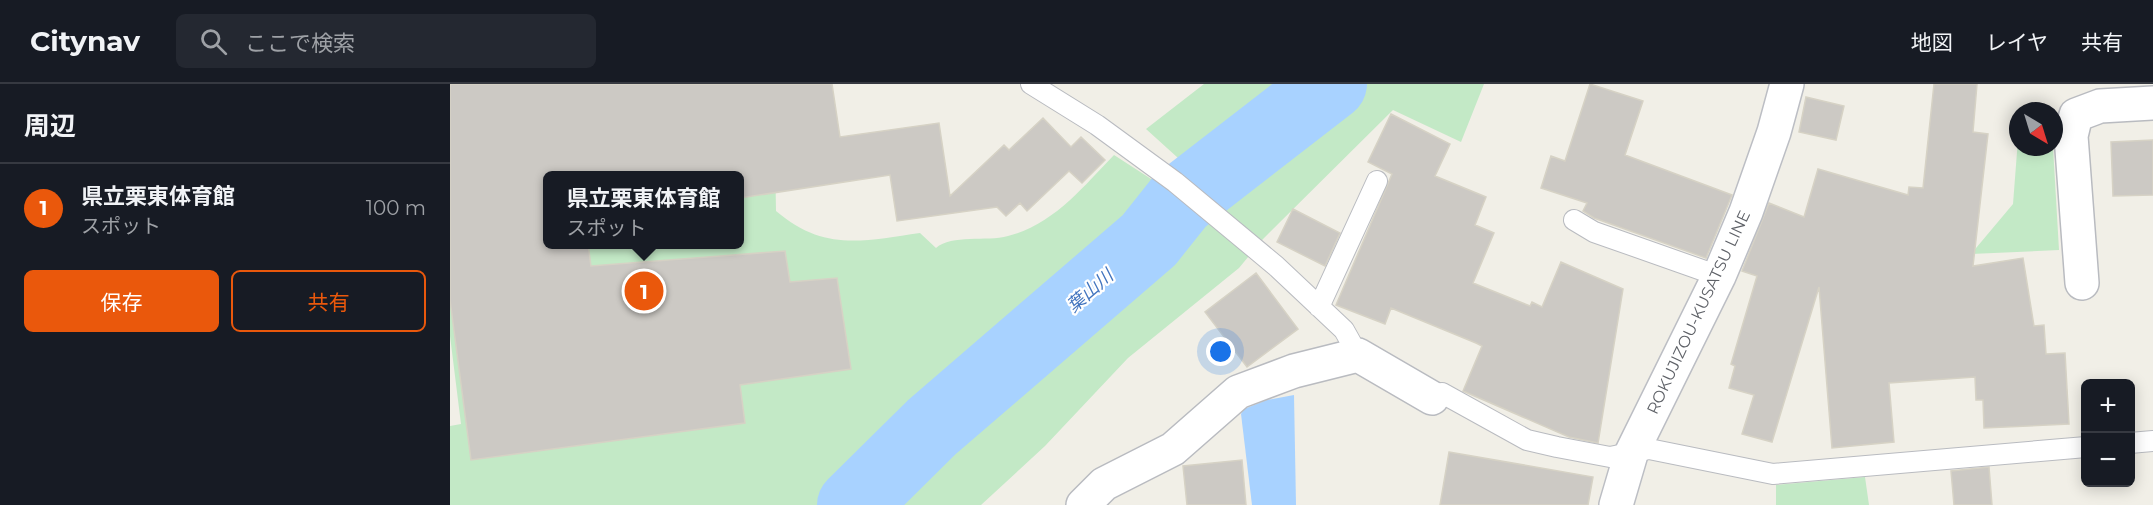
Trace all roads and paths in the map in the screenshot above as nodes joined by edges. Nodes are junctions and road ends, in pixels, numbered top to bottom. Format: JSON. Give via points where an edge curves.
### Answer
{"nodes":[{"id":1,"x":1031,"y":84,"type":"edge"},
{"id":2,"x":1787,"y":84,"type":"edge"},
{"id":3,"x":2153,"y":103,"type":"edge"},
{"id":4,"x":1377,"y":181,"type":"dead end"},
{"id":5,"x":1574,"y":220,"type":"dead end"},
{"id":6,"x":1719,"y":276,"type":"junction"},
{"id":7,"x":2082,"y":283,"type":"dead end"},
{"id":8,"x":1319,"y":307,"type":"junction"},
{"id":9,"x":1358,"y":355,"type":"junction"},
{"id":10,"x":1432,"y":398,"type":"joint"},
{"id":11,"x":2153,"y":441,"type":"edge"},
{"id":12,"x":2135,"y":443,"type":"edge"},
{"id":13,"x":2081,"y":447,"type":"edge"},
{"id":14,"x":1630,"y":454,"type":"junction"},
{"id":15,"x":1083,"y":505,"type":"edge"},
{"id":16,"x":1616,"y":505,"type":"edge"}],
"edges":[{"from":1,"to":8,"type":"lane","via":[[1098,125],[1175,182]]},
{"from":2,"to":6,"type":"street","name":"ROKUJIZOU-KUSATSU LINE","via":[[1746,212]]},
{"from":3,"to":7,"type":"street","via":[[2100,106],[2076,115],[2071,136]]},
{"from":4,"to":8,"type":"lane"},
{"from":5,"to":6,"type":"lane","via":[[1594,232]]},
{"from":6,"to":14,"type":"street","name":"ROKUJIZOU-KUSATSU LINE"},
{"from":8,"to":9,"type":"lane","via":[[1344,330]]},
{"from":9,"to":10,"type":"street"},
{"from":9,"to":15,"type":"street","via":[[1294,370],[1238,392],[1173,449],[1104,484]]},
{"from":10,"to":14,"type":"lane","via":[[1442,393],[1527,440],[1610,457]]},
{"from":11,"to":12,"type":"lane"},
{"from":13,"to":14,"type":"lane","via":[[1773,474],[1649,449]]},
{"from":14,"to":16,"type":"street","name":"ROKUJIZOU-KUSATSU LINE"}]}
